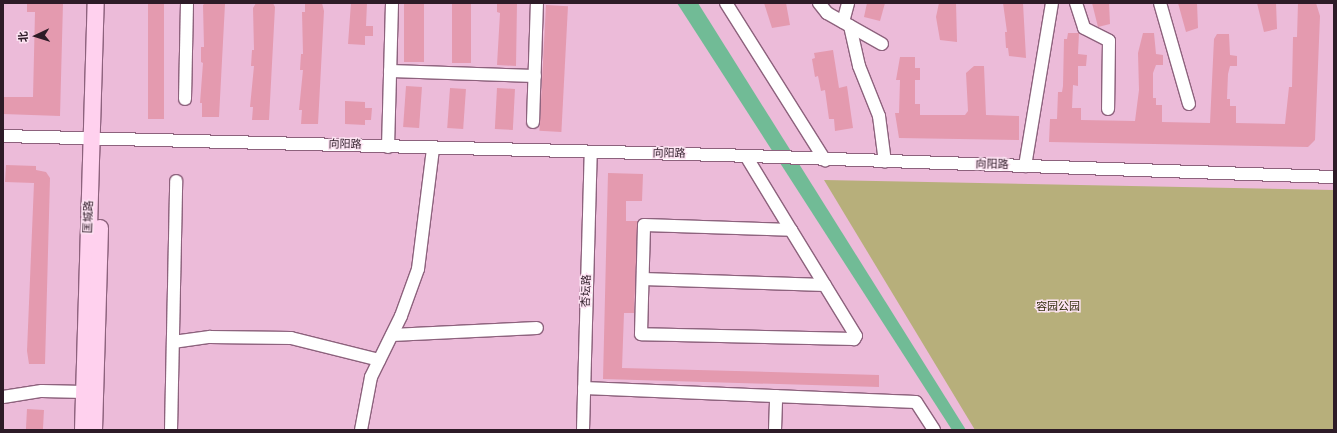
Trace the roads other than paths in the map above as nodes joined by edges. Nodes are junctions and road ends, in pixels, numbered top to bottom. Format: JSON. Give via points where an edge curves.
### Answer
{"nodes":[{"id":1,"x":96,"y":3,"type":"edge"},
{"id":2,"x":107,"y":3,"type":"edge"},
{"id":3,"x":188,"y":3,"type":"edge"},
{"id":4,"x":392,"y":3,"type":"edge"},
{"id":5,"x":537,"y":3,"type":"edge"},
{"id":6,"x":726,"y":3,"type":"edge"},
{"id":7,"x":819,"y":3,"type":"edge"},
{"id":8,"x":848,"y":3,"type":"edge"},
{"id":9,"x":1052,"y":3,"type":"edge"},
{"id":10,"x":1076,"y":3,"type":"edge"},
{"id":11,"x":1160,"y":3,"type":"edge"},
{"id":12,"x":847,"y":24,"type":"junction"},
{"id":13,"x":882,"y":44,"type":"dead end"},
{"id":14,"x":390,"y":71,"type":"junction"},
{"id":15,"x":535,"y":76,"type":"junction"},
{"id":16,"x":185,"y":99,"type":"dead end"},
{"id":17,"x":1189,"y":104,"type":"dead end"},
{"id":18,"x":1108,"y":109,"type":"dead end"},
{"id":19,"x":533,"y":122,"type":"dead end"},
{"id":20,"x":3,"y":136,"type":"edge"},
{"id":21,"x":97,"y":139,"type":"junction"},
{"id":22,"x":388,"y":146,"type":"junction"},
{"id":23,"x":434,"y":148,"type":"junction"},
{"id":24,"x":591,"y":152,"type":"junction"},
{"id":25,"x":746,"y":156,"type":"junction"},
{"id":26,"x":825,"y":160,"type":"junction"},
{"id":27,"x":885,"y":162,"type":"junction"},
{"id":28,"x":1025,"y":166,"type":"junction"},
{"id":29,"x":1334,"y":177,"type":"edge"},
{"id":30,"x":176,"y":181,"type":"dead end"},
{"id":31,"x":791,"y":230,"type":"junction"},
{"id":32,"x":643,"y":279,"type":"junction"},
{"id":33,"x":825,"y":285,"type":"junction"},
{"id":34,"x":537,"y":328,"type":"dead end"},
{"id":35,"x":392,"y":335,"type":"junction"},
{"id":36,"x":174,"y":342,"type":"junction"},
{"id":37,"x":379,"y":360,"type":"junction"},
{"id":38,"x":584,"y":388,"type":"junction"},
{"id":39,"x":84,"y":392,"type":"junction"},
{"id":40,"x":776,"y":396,"type":"junction"},
{"id":41,"x":3,"y":397,"type":"edge"},
{"id":42,"x":82,"y":430,"type":"edge"},
{"id":43,"x":94,"y":430,"type":"edge"},
{"id":44,"x":171,"y":430,"type":"edge"},
{"id":45,"x":362,"y":430,"type":"edge"},
{"id":46,"x":583,"y":430,"type":"edge"},
{"id":47,"x":775,"y":430,"type":"edge"},
{"id":48,"x":934,"y":430,"type":"edge"}],
"edges":[{"from":1,"to":21,"type":"main road","name":"匡城路"},
{"from":2,"to":21,"type":"main road","name":"匡城路"},
{"from":3,"to":16,"type":"street"},
{"from":4,"to":14,"type":"street"},
{"from":5,"to":15,"type":"street"},
{"from":6,"to":26,"type":"street"},
{"from":7,"to":12,"type":"street","via":[[827,13]]},
{"from":8,"to":12,"type":"street"},
{"from":9,"to":28,"type":"street"},
{"from":10,"to":18,"type":"street","via":[[1084,28],[1109,41]]},
{"from":11,"to":17,"type":"street"},
{"from":12,"to":13,"type":"street"},
{"from":12,"to":27,"type":"street","via":[[858,66],[879,116]]},
{"from":14,"to":15,"type":"street"},
{"from":14,"to":22,"type":"street"},
{"from":15,"to":19,"type":"street"},
{"from":20,"to":21,"type":"street","name":"向阳路"},
{"from":21,"to":22,"type":"street","name":"向阳路"},
{"from":21,"to":39,"type":"main road","name":"匡城路"},
{"from":21,"to":43,"type":"main road","name":"匡城路"},
{"from":22,"to":23,"type":"street","name":"向阳路"},
{"from":23,"to":24,"type":"street","name":"向阳路"},
{"from":23,"to":35,"type":"street","via":[[418,269]]},
{"from":24,"to":25,"type":"street","name":"向阳路"},
{"from":24,"to":38,"type":"street","name":"杏坛路"},
{"from":25,"to":26,"type":"street","name":"向阳路"},
{"from":25,"to":31,"type":"street"},
{"from":26,"to":27,"type":"street","name":"向阳路"},
{"from":27,"to":28,"type":"street","name":"向阳路"},
{"from":28,"to":29,"type":"street","name":"向阳路"},
{"from":30,"to":36,"type":"street"},
{"from":31,"to":32,"type":"street","via":[[644,225]]},
{"from":31,"to":33,"type":"street"},
{"from":32,"to":33,"type":"street"},
{"from":32,"to":33,"type":"street","via":[[641,334],[854,339],[856,336]]},
{"from":34,"to":35,"type":"street"},
{"from":35,"to":37,"type":"street"},
{"from":36,"to":37,"type":"street","via":[[210,337],[291,338]]},
{"from":36,"to":44,"type":"street"},
{"from":37,"to":45,"type":"street","via":[[372,377]]},
{"from":38,"to":40,"type":"street"},
{"from":38,"to":46,"type":"street","name":"杏坛路"},
{"from":39,"to":41,"type":"street","via":[[42,390]]},
{"from":39,"to":42,"type":"main road","name":"匡城路"},
{"from":40,"to":47,"type":"street"},
{"from":40,"to":48,"type":"street","via":[[916,402]]}]}
